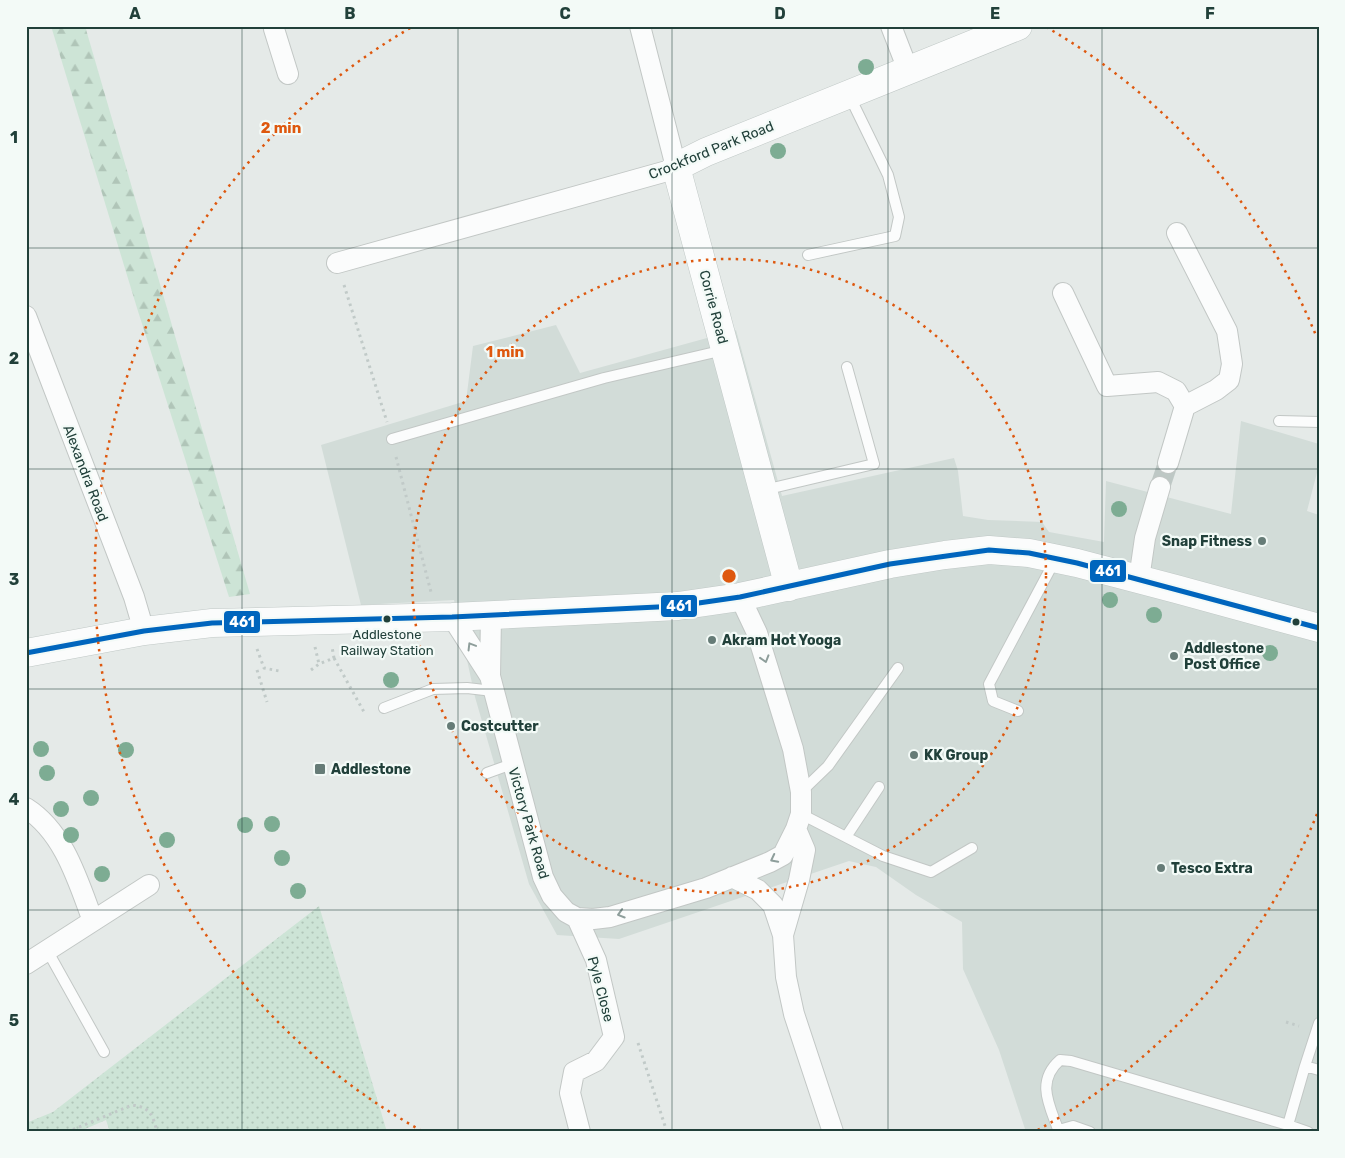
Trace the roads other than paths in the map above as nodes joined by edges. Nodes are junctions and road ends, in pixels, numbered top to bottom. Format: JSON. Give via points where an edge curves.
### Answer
{"nodes":[{"id":1,"x":275,"y":26,"type":"edge"},
{"id":2,"x":640,"y":26,"type":"edge"},
{"id":3,"x":891,"y":26,"type":"edge"},
{"id":4,"x":1018,"y":26,"type":"edge"},
{"id":5,"x":908,"y":70,"type":"junction"},
{"id":6,"x":288,"y":74,"type":"dead end"},
{"id":7,"x":849,"y":94,"type":"junction"},
{"id":8,"x":676,"y":167,"type":"junction"},
{"id":9,"x":1178,"y":233,"type":"dead end"},
{"id":10,"x":808,"y":255,"type":"dead end"},
{"id":11,"x":337,"y":263,"type":"dead end"},
{"id":12,"x":1063,"y":293,"type":"dead end"},
{"id":13,"x":26,"y":316,"type":"edge"},
{"id":14,"x":725,"y":349,"type":"junction"},
{"id":15,"x":847,"y":367,"type":"dead end"},
{"id":16,"x":1185,"y":406,"type":"junction"},
{"id":17,"x":1279,"y":421,"type":"dead end"},
{"id":18,"x":1319,"y":422,"type":"edge"},
{"id":19,"x":392,"y":440,"type":"dead end"},
{"id":20,"x":1168,"y":463,"type":"tunnel mouth"},
{"id":21,"x":1160,"y":487,"type":"tunnel mouth"},
{"id":22,"x":763,"y":490,"type":"junction"},
{"id":23,"x":1056,"y":559,"type":"junction"},
{"id":24,"x":1139,"y":579,"type":"junction"},
{"id":25,"x":789,"y":587,"type":"junction"},
{"id":26,"x":740,"y":598,"type":"junction"},
{"id":27,"x":491,"y":615,"type":"junction"},
{"id":28,"x":452,"y":616,"type":"junction"},
{"id":29,"x":1319,"y":628,"type":"edge"},
{"id":30,"x":144,"y":631,"type":"junction"},
{"id":31,"x":26,"y":653,"type":"edge"},
{"id":32,"x":898,"y":668,"type":"dead end"},
{"id":33,"x":491,"y":684,"type":"junction"},
{"id":34,"x":384,"y":708,"type":"road end"},
{"id":35,"x":1018,"y":711,"type":"dead end"},
{"id":36,"x":512,"y":764,"type":"junction"},
{"id":37,"x":487,"y":773,"type":"dead end"},
{"id":38,"x":879,"y":787,"type":"dead end"},
{"id":39,"x":801,"y":792,"type":"junction"},
{"id":40,"x":26,"y":808,"type":"edge"},
{"id":41,"x":799,"y":821,"type":"junction"},
{"id":42,"x":846,"y":837,"type":"junction"},
{"id":43,"x":972,"y":848,"type":"dead end"},
{"id":44,"x":732,"y":877,"type":"junction"},
{"id":45,"x":149,"y":886,"type":"dead end"},
{"id":46,"x":577,"y":918,"type":"junction"},
{"id":47,"x":92,"y":921,"type":"junction"},
{"id":48,"x":783,"y":935,"type":"junction"},
{"id":49,"x":47,"y":950,"type":"junction"},
{"id":50,"x":26,"y":964,"type":"edge"},
{"id":51,"x":1319,"y":1023,"type":"edge"},
{"id":52,"x":104,"y":1052,"type":"dead end"},
{"id":53,"x":1305,"y":1066,"type":"junction"},
{"id":54,"x":1319,"y":1070,"type":"edge"},
{"id":55,"x":1288,"y":1125,"type":"junction"},
{"id":56,"x":1059,"y":1131,"type":"edge"},
{"id":57,"x":580,"y":1132,"type":"edge"},
{"id":58,"x":833,"y":1132,"type":"edge"},
{"id":59,"x":1090,"y":1132,"type":"edge"},
{"id":60,"x":1308,"y":1132,"type":"edge"}],
"edges":[{"from":1,"to":6,"type":"street"},
{"from":2,"to":8,"type":"street","name":"Corrie Road"},
{"from":3,"to":5,"type":"street"},
{"from":4,"to":5,"type":"main road","name":"Crockford Park Road"},
{"from":5,"to":7,"type":"main road","name":"Crockford Park Road"},
{"from":7,"to":8,"type":"main road","name":"Crockford Park Road"},
{"from":7,"to":10,"type":"lane","via":[[888,175],[899,217],[895,236]]},
{"from":8,"to":11,"type":"street","name":"Crockford Park Road"},
{"from":8,"to":14,"type":"main road","name":"Corrie Road"},
{"from":9,"to":16,"type":"street","via":[[1228,331],[1232,364],[1229,380]]},
{"from":12,"to":16,"type":"street","via":[[1107,386],[1158,382],[1176,391]]},
{"from":13,"to":30,"type":"street","name":"Alexandra Road"},
{"from":14,"to":19,"type":"lane","via":[[604,378]]},
{"from":14,"to":22,"type":"main road","name":"Corrie Road"},
{"from":15,"to":22,"type":"lane","via":[[874,464]]},
{"from":16,"to":20,"type":"street"},
{"from":17,"to":18,"type":"lane"},
{"from":21,"to":24,"type":"street","via":[[1145,538]]},
{"from":22,"to":25,"type":"main road","name":"Corrie Road"},
{"from":23,"to":24,"type":"main road"},
{"from":23,"to":25,"type":"main road","via":[[989,550],[890,564]]},
{"from":23,"to":35,"type":"lane","via":[[989,684],[993,701]]},
{"from":24,"to":29,"type":"main road"},
{"from":25,"to":26,"type":"main road"},
{"from":26,"to":27,"type":"main road","via":[[678,606]]},
{"from":26,"to":39,"type":"street","one_way":true,"via":[[757,633],[788,731]]},
{"from":27,"to":28,"type":"main road"},
{"from":27,"to":33,"type":"street","name":"Victory Park Road"},
{"from":28,"to":30,"type":"main road","via":[[212,623]]},
{"from":33,"to":28,"type":"street","name":"Victory Park Road","one_way":true},
{"from":30,"to":31,"type":"main road"},
{"from":32,"to":39,"type":"lane","via":[[828,766]]},
{"from":33,"to":34,"type":"lane","via":[[434,689]]},
{"from":33,"to":36,"type":"street","name":"Victory Park Road"},
{"from":36,"to":37,"type":"lane"},
{"from":36,"to":46,"type":"street","name":"Victory Park Road","via":[[543,877],[552,896],[566,912]]},
{"from":38,"to":42,"type":"lane"},
{"from":39,"to":41,"type":"street"},
{"from":40,"to":47,"type":"street","via":[[50,829],[73,868]]},
{"from":41,"to":42,"type":"lane"},
{"from":41,"to":44,"type":"street","one_way":true,"via":[[783,855]]},
{"from":41,"to":48,"type":"street","via":[[804,850]]},
{"from":42,"to":43,"type":"lane","via":[[883,856],[931,872]]},
{"from":44,"to":46,"type":"street","one_way":true,"via":[[610,917]]},
{"from":44,"to":48,"type":"street","via":[[758,890],[773,905]]},
{"from":45,"to":47,"type":"street"},
{"from":46,"to":57,"type":"street","name":"Pyle Close","via":[[596,960],[614,1037],[596,1061],[574,1072],[570,1093]]},
{"from":47,"to":49,"type":"street"},
{"from":48,"to":58,"type":"street","via":[[786,977],[794,1014]]},
{"from":49,"to":50,"type":"street"},
{"from":49,"to":52,"type":"lane"},
{"from":51,"to":53,"type":"lane"},
{"from":53,"to":54,"type":"lane"},
{"from":53,"to":55,"type":"lane"},
{"from":55,"to":56,"type":"lane","via":[[1060,1060],[1046,1078],[1046,1093]]},
{"from":55,"to":60,"type":"lane"},
{"from":56,"to":59,"type":"lane","via":[[1073,1126]]}]}
